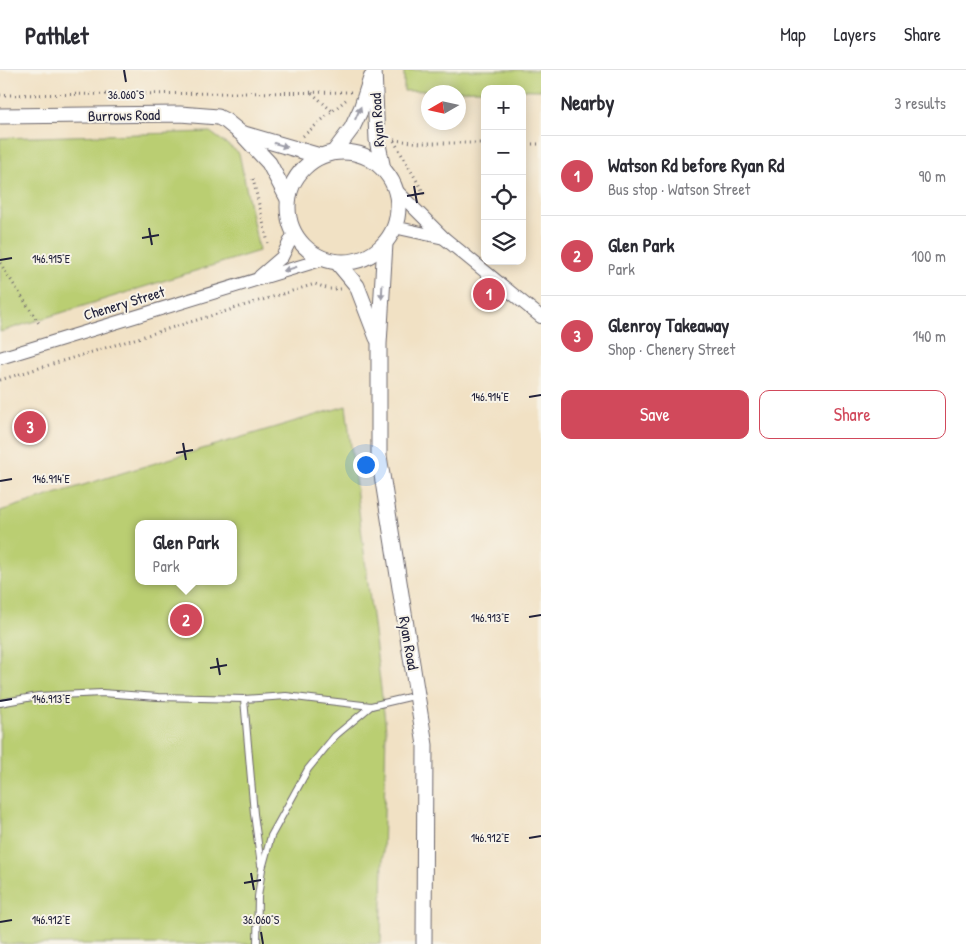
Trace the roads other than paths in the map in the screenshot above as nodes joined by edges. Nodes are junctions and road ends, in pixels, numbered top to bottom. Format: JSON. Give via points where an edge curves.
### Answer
{"nodes":[{"id":1,"x":0,"y":116,"type":"edge"},
{"id":2,"x":242,"y":134,"type":"junction"},
{"id":3,"x":327,"y":154,"type":"junction"},
{"id":4,"x":383,"y":169,"type":"junction"},
{"id":5,"x":394,"y":188,"type":"junction"},
{"id":6,"x":288,"y":199,"type":"junction"},
{"id":7,"x":394,"y":227,"type":"junction"},
{"id":8,"x":294,"y":233,"type":"junction"},
{"id":9,"x":444,"y":238,"type":"junction"},
{"id":10,"x":385,"y":243,"type":"junction"},
{"id":11,"x":330,"y":261,"type":"junction"},
{"id":12,"x":257,"y":280,"type":"junction"},
{"id":13,"x":541,"y":317,"type":"edge"},
{"id":14,"x":379,"y":344,"type":"junction"},
{"id":15,"x":0,"y":358,"type":"edge"},
{"id":16,"x":418,"y":695,"type":"junction"},
{"id":17,"x":244,"y":699,"type":"junction"},
{"id":18,"x":0,"y":703,"type":"edge"},
{"id":19,"x":372,"y":706,"type":"junction"},
{"id":20,"x":262,"y":869,"type":"junction"},
{"id":21,"x":256,"y":944,"type":"edge"},
{"id":22,"x":424,"y":944,"type":"edge"}],
"edges":[{"from":1,"to":2,"type":"street","name":"Burrows Road","via":[[199,115],[218,117]]},
{"from":2,"to":3,"type":"street","name":"Burrows Road","one_way":true},
{"from":2,"to":6,"type":"street","name":"Burrows Road","via":[[269,163]]},
{"from":3,"to":4,"type":"street","via":[[360,154]]},
{"from":3,"to":4,"type":"street","name":"Ryan Road","one_way":true,"via":[[352,128],[374,70],[377,140]]},
{"from":3,"to":6,"type":"street","via":[[299,173],[291,185]]},
{"from":4,"to":5,"type":"street"},
{"from":5,"to":7,"type":"street","via":[[398,208]]},
{"from":5,"to":9,"type":"street"},
{"from":6,"to":8,"type":"street","via":[[288,216]]},
{"from":7,"to":9,"type":"street"},
{"from":7,"to":10,"type":"street"},
{"from":8,"to":11,"type":"street","via":[[307,248]]},
{"from":8,"to":12,"type":"street","name":"Chenery Street","via":[[282,256]]},
{"from":9,"to":13,"type":"street"},
{"from":10,"to":11,"type":"street","via":[[363,259]]},
{"from":10,"to":14,"type":"street","name":"Ryan Road","one_way":true},
{"from":11,"to":12,"type":"street","name":"Chenery Street","one_way":true},
{"from":11,"to":14,"type":"street","name":"Ryan Road","via":[[357,286]]},
{"from":12,"to":15,"type":"street","name":"Chenery Street"},
{"from":14,"to":16,"type":"street","name":"Ryan Road","via":[[379,456]]},
{"from":16,"to":19,"type":"lane"},
{"from":16,"to":22,"type":"street","name":"Ryan Road","via":[[425,745]]},
{"from":17,"to":18,"type":"lane","via":[[102,693],[38,696]]},
{"from":17,"to":19,"type":"lane","via":[[286,696]]},
{"from":17,"to":20,"type":"lane"},
{"from":19,"to":20,"type":"lane","via":[[335,736],[308,769],[271,836]]},
{"from":20,"to":21,"type":"lane"}]}
